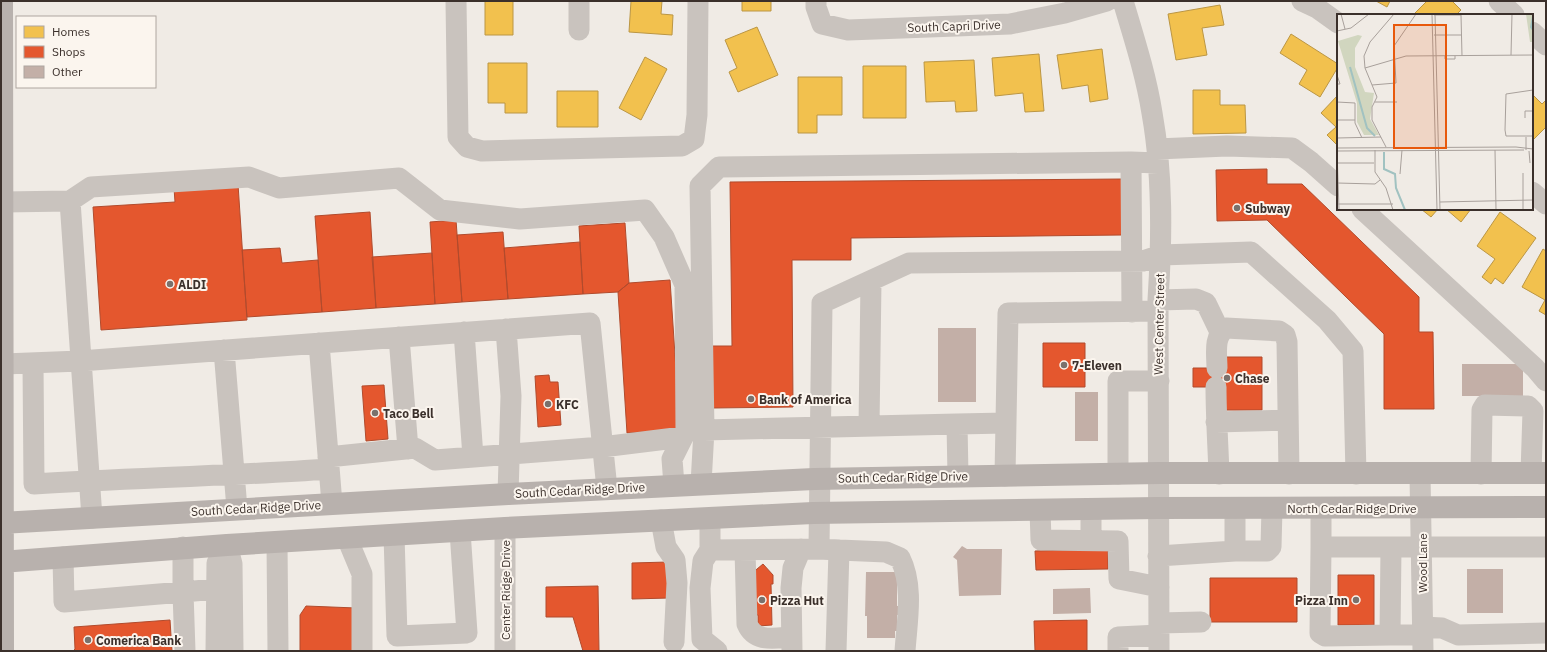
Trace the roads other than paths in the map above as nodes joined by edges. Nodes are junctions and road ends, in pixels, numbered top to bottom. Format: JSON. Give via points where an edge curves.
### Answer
{"nodes":[{"id":1,"x":2,"y":1,"type":"edge"},
{"id":2,"x":456,"y":1,"type":"edge"},
{"id":3,"x":579,"y":1,"type":"edge"},
{"id":4,"x":698,"y":1,"type":"edge"},
{"id":5,"x":816,"y":1,"type":"edge"},
{"id":6,"x":1107,"y":1,"type":"edge"},
{"id":7,"x":1123,"y":1,"type":"edge"},
{"id":8,"x":1302,"y":1,"type":"edge"},
{"id":9,"x":1499,"y":1,"type":"edge"},
{"id":10,"x":1513,"y":14,"type":"edge"},
{"id":11,"x":1337,"y":22,"type":"edge"},
{"id":12,"x":579,"y":30,"type":"dead end"},
{"id":13,"x":1533,"y":33,"type":"edge"},
{"id":14,"x":1546,"y":45,"type":"edge"},
{"id":15,"x":2,"y":93,"type":"edge"},
{"id":16,"x":1158,"y":156,"type":"junction"},
{"id":17,"x":1131,"y":162,"type":"junction"},
{"id":18,"x":1337,"y":185,"type":"edge"},
{"id":19,"x":1533,"y":193,"type":"edge"},
{"id":20,"x":70,"y":201,"type":"junction"},
{"id":21,"x":3,"y":202,"type":"junction"},
{"id":22,"x":1546,"y":204,"type":"edge"},
{"id":23,"x":1363,"y":210,"type":"edge"},
{"id":24,"x":1161,"y":255,"type":"junction"},
{"id":25,"x":1132,"y":261,"type":"junction"},
{"id":26,"x":2,"y":266,"type":"edge"},
{"id":27,"x":871,"y":280,"type":"junction"},
{"id":28,"x":1158,"y":305,"type":"junction"},
{"id":29,"x":1132,"y":312,"type":"junction"},
{"id":30,"x":506,"y":329,"type":"junction"},
{"id":31,"x":464,"y":332,"type":"junction"},
{"id":32,"x":1220,"y":332,"type":"junction"},
{"id":33,"x":399,"y":337,"type":"junction"},
{"id":34,"x":319,"y":343,"type":"junction"},
{"id":35,"x":224,"y":350,"type":"junction"},
{"id":36,"x":80,"y":361,"type":"junction"},
{"id":37,"x":4,"y":364,"type":"junction"},
{"id":38,"x":33,"y":364,"type":"junction"},
{"id":39,"x":1159,"y":381,"type":"junction"},
{"id":40,"x":1546,"y":381,"type":"edge"},
{"id":41,"x":1288,"y":420,"type":"junction"},
{"id":42,"x":1216,"y":422,"type":"junction"},
{"id":43,"x":1006,"y":423,"type":"junction"},
{"id":44,"x":957,"y":424,"type":"junction"},
{"id":45,"x":820,"y":426,"type":"junction"},
{"id":46,"x":868,"y":426,"type":"junction"},
{"id":47,"x":704,"y":430,"type":"junction"},
{"id":48,"x":683,"y":437,"type":"junction"},
{"id":49,"x":602,"y":447,"type":"junction"},
{"id":50,"x":408,"y":449,"type":"junction"},
{"id":51,"x":510,"y":453,"type":"junction"},
{"id":52,"x":473,"y":457,"type":"junction"},
{"id":53,"x":329,"y":463,"type":"junction"},
{"id":54,"x":1159,"y":473,"type":"junction"},
{"id":55,"x":1539,"y":473,"type":"edge"},
{"id":56,"x":1118,"y":474,"type":"junction"},
{"id":57,"x":1219,"y":474,"type":"junction"},
{"id":58,"x":1289,"y":474,"type":"junction"},
{"id":59,"x":1356,"y":474,"type":"junction"},
{"id":60,"x":1420,"y":474,"type":"junction"},
{"id":61,"x":1481,"y":474,"type":"junction"},
{"id":62,"x":234,"y":476,"type":"junction"},
{"id":63,"x":958,"y":476,"type":"junction"},
{"id":64,"x":1005,"y":476,"type":"junction"},
{"id":65,"x":820,"y":479,"type":"junction"},
{"id":66,"x":89,"y":481,"type":"junction"},
{"id":67,"x":701,"y":484,"type":"junction"},
{"id":68,"x":674,"y":486,"type":"junction"},
{"id":69,"x":607,"y":489,"type":"junction"},
{"id":70,"x":508,"y":494,"type":"junction"},
{"id":71,"x":332,"y":504,"type":"junction"},
{"id":72,"x":1546,"y":507,"type":"edge"},
{"id":73,"x":1158,"y":508,"type":"junction"},
{"id":74,"x":1235,"y":508,"type":"junction"},
{"id":75,"x":1272,"y":508,"type":"junction"},
{"id":76,"x":1321,"y":508,"type":"junction"},
{"id":77,"x":1422,"y":508,"type":"junction"},
{"id":78,"x":237,"y":509,"type":"junction"},
{"id":79,"x":1091,"y":509,"type":"junction"},
{"id":80,"x":1040,"y":510,"type":"junction"},
{"id":81,"x":820,"y":513,"type":"junction"},
{"id":82,"x":92,"y":518,"type":"junction"},
{"id":83,"x":710,"y":518,"type":"junction"},
{"id":84,"x":660,"y":520,"type":"junction"},
{"id":85,"x":2,"y":523,"type":"edge"},
{"id":86,"x":505,"y":528,"type":"junction"},
{"id":87,"x":460,"y":531,"type":"junction"},
{"id":88,"x":394,"y":535,"type":"junction"},
{"id":89,"x":347,"y":538,"type":"junction"},
{"id":90,"x":1091,"y":540,"type":"junction"},
{"id":91,"x":278,"y":543,"type":"junction"},
{"id":92,"x":227,"y":545,"type":"junction"},
{"id":93,"x":1422,"y":547,"type":"junction"},
{"id":94,"x":1546,"y":547,"type":"edge"},
{"id":95,"x":183,"y":548,"type":"junction"},
{"id":96,"x":1321,"y":548,"type":"junction"},
{"id":97,"x":1391,"y":548,"type":"junction"},
{"id":98,"x":710,"y":550,"type":"junction"},
{"id":99,"x":745,"y":550,"type":"junction"},
{"id":100,"x":819,"y":550,"type":"junction"},
{"id":101,"x":1235,"y":551,"type":"junction"},
{"id":102,"x":1158,"y":556,"type":"junction"},
{"id":103,"x":63,"y":557,"type":"junction"},
{"id":104,"x":2,"y":562,"type":"edge"},
{"id":105,"x":1159,"y":587,"type":"junction"},
{"id":106,"x":216,"y":589,"type":"junction"},
{"id":107,"x":182,"y":592,"type":"junction"},
{"id":108,"x":1201,"y":622,"type":"dead end"},
{"id":109,"x":1546,"y":633,"type":"edge"},
{"id":110,"x":1390,"y":635,"type":"junction"},
{"id":111,"x":1159,"y":636,"type":"edge"},
{"id":112,"x":1423,"y":638,"type":"edge"},
{"id":113,"x":791,"y":644,"type":"edge"},
{"id":114,"x":710,"y":645,"type":"edge"},
{"id":115,"x":669,"y":647,"type":"edge"},
{"id":116,"x":3,"y":651,"type":"edge"},
{"id":117,"x":185,"y":651,"type":"edge"},
{"id":118,"x":216,"y":651,"type":"edge"},
{"id":119,"x":233,"y":651,"type":"edge"},
{"id":120,"x":278,"y":651,"type":"edge"},
{"id":121,"x":362,"y":651,"type":"edge"},
{"id":122,"x":505,"y":651,"type":"edge"},
{"id":123,"x":836,"y":651,"type":"edge"},
{"id":124,"x":905,"y":651,"type":"edge"},
{"id":125,"x":1118,"y":651,"type":"edge"}],
"edges":[{"from":1,"to":15,"type":"main road"},
{"from":2,"to":4,"type":"street","via":[[458,137],[467,147],[482,150],[682,146],[694,139],[697,115]]},
{"from":3,"to":12,"type":"street"},
{"from":5,"to":6,"type":"street","name":"South Capri Drive","via":[[822,24],[848,30],[1010,24]]},
{"from":7,"to":16,"type":"street","name":"West Center Street","via":[[1141,61]]},
{"from":8,"to":11,"type":"street"},
{"from":9,"to":10,"type":"street"},
{"from":13,"to":14,"type":"street"},
{"from":15,"to":21,"type":"main road"},
{"from":16,"to":17,"type":"street"},
{"from":16,"to":18,"type":"street","via":[[1227,146],[1292,148]]},
{"from":16,"to":24,"type":"street","name":"West Center Street"},
{"from":17,"to":25,"type":"street"},
{"from":17,"to":47,"type":"street","via":[[719,167],[700,186]]},
{"from":19,"to":22,"type":"street"},
{"from":20,"to":21,"type":"street"},
{"from":20,"to":36,"type":"street"},
{"from":20,"to":48,"type":"street","via":[[91,187],[250,177],[279,188],[399,178],[440,210],[520,219],[645,210],[664,237],[685,285],[686,431]]},
{"from":21,"to":26,"type":"main road"},
{"from":23,"to":40,"type":"street"},
{"from":24,"to":25,"type":"street","via":[[1144,261]]},
{"from":24,"to":28,"type":"street","name":"West Center Street"},
{"from":24,"to":59,"type":"street","via":[[1251,252],[1327,320],[1353,351]]},
{"from":25,"to":27,"type":"street","via":[[909,263]]},
{"from":25,"to":29,"type":"street"},
{"from":26,"to":37,"type":"main road"},
{"from":27,"to":45,"type":"street","via":[[822,303]]},
{"from":27,"to":46,"type":"street"},
{"from":28,"to":29,"type":"street"},
{"from":28,"to":32,"type":"street","via":[[1196,299],[1206,303]]},
{"from":28,"to":39,"type":"street","name":"West Center Street"},
{"from":29,"to":43,"type":"street","via":[[1008,313]]},
{"from":30,"to":31,"type":"street"},
{"from":30,"to":49,"type":"street","via":[[590,323]]},
{"from":30,"to":51,"type":"street","via":[[511,396]]},
{"from":31,"to":33,"type":"street"},
{"from":31,"to":52,"type":"street"},
{"from":32,"to":41,"type":"street","via":[[1226,328],[1233,328],[1279,331],[1285,335]]},
{"from":32,"to":42,"type":"street"},
{"from":33,"to":34,"type":"street"},
{"from":33,"to":50,"type":"street"},
{"from":34,"to":35,"type":"street"},
{"from":34,"to":53,"type":"street"},
{"from":35,"to":36,"type":"street"},
{"from":35,"to":62,"type":"street"},
{"from":36,"to":38,"type":"street"},
{"from":36,"to":66,"type":"street"},
{"from":37,"to":38,"type":"street"},
{"from":37,"to":85,"type":"main road"},
{"from":38,"to":66,"type":"street","via":[[34,484]]},
{"from":39,"to":54,"type":"street","name":"West Center Street"},
{"from":39,"to":56,"type":"street","via":[[1118,381]]},
{"from":41,"to":42,"type":"street"},
{"from":41,"to":58,"type":"street"},
{"from":42,"to":57,"type":"street"},
{"from":43,"to":44,"type":"street"},
{"from":43,"to":64,"type":"street"},
{"from":44,"to":46,"type":"street"},
{"from":44,"to":63,"type":"street"},
{"from":45,"to":46,"type":"street"},
{"from":45,"to":47,"type":"street"},
{"from":45,"to":65,"type":"street"},
{"from":47,"to":67,"type":"street"},
{"from":48,"to":49,"type":"street"},
{"from":48,"to":68,"type":"street","via":[[672,460]]},
{"from":49,"to":51,"type":"street"},
{"from":49,"to":69,"type":"street"},
{"from":50,"to":52,"type":"street","via":[[415,448],[435,460]]},
{"from":50,"to":53,"type":"street"},
{"from":51,"to":52,"type":"street"},
{"from":51,"to":70,"type":"street"},
{"from":53,"to":62,"type":"street"},
{"from":53,"to":71,"type":"street"},
{"from":54,"to":56,"type":"main road","name":"South Cedar Ridge Drive"},
{"from":54,"to":57,"type":"main road"},
{"from":54,"to":73,"type":"street","name":"West Center Street"},
{"from":55,"to":61,"type":"main road"},
{"from":55,"to":61,"type":"street","via":[[1533,411],[1528,406],[1485,405],[1482,410]]},
{"from":56,"to":64,"type":"main road","name":"South Cedar Ridge Drive"},
{"from":57,"to":58,"type":"main road"},
{"from":58,"to":59,"type":"main road"},
{"from":59,"to":60,"type":"main road"},
{"from":60,"to":61,"type":"main road"},
{"from":60,"to":77,"type":"street","name":"Wood Lane"},
{"from":62,"to":66,"type":"street"},
{"from":62,"to":78,"type":"street"},
{"from":63,"to":64,"type":"main road","name":"South Cedar Ridge Drive"},
{"from":63,"to":65,"type":"main road","name":"South Cedar Ridge Drive"},
{"from":65,"to":67,"type":"main road","name":"South Cedar Ridge Drive"},
{"from":65,"to":81,"type":"street"},
{"from":66,"to":82,"type":"street"},
{"from":67,"to":68,"type":"main road","name":"South Cedar Ridge Drive"},
{"from":68,"to":69,"type":"main road","name":"South Cedar Ridge Drive"},
{"from":69,"to":70,"type":"main road","name":"South Cedar Ridge Drive"},
{"from":70,"to":71,"type":"main road","name":"South Cedar Ridge Drive"},
{"from":70,"to":86,"type":"main road"},
{"from":71,"to":78,"type":"main road","name":"South Cedar Ridge Drive"},
{"from":72,"to":77,"type":"main road","name":"North Cedar Ridge Drive"},
{"from":73,"to":74,"type":"main road","name":"North Cedar Ridge Drive"},
{"from":73,"to":79,"type":"main road"},
{"from":73,"to":102,"type":"street","name":"West Center Street"},
{"from":74,"to":75,"type":"main road","name":"North Cedar Ridge Drive"},
{"from":74,"to":101,"type":"street"},
{"from":75,"to":76,"type":"main road","name":"North Cedar Ridge Drive"},
{"from":75,"to":101,"type":"street","via":[[1271,547],[1267,551]]},
{"from":76,"to":77,"type":"main road","name":"North Cedar Ridge Drive"},
{"from":76,"to":96,"type":"street"},
{"from":77,"to":93,"type":"street","name":"Wood Lane"},
{"from":78,"to":82,"type":"main road","name":"South Cedar Ridge Drive"},
{"from":78,"to":92,"type":"main road"},
{"from":79,"to":80,"type":"main road"},
{"from":79,"to":90,"type":"street"},
{"from":80,"to":81,"type":"main road"},
{"from":80,"to":90,"type":"street","via":[[1041,540]]},
{"from":81,"to":83,"type":"main road"},
{"from":81,"to":100,"type":"street"},
{"from":82,"to":85,"type":"main road","name":"South Cedar Ridge Drive"},
{"from":83,"to":84,"type":"main road"},
{"from":83,"to":98,"type":"street"},
{"from":84,"to":86,"type":"main road"},
{"from":84,"to":115,"type":"street","via":[[666,548],[675,560],[677,582]]},
{"from":85,"to":104,"type":"main road"},
{"from":86,"to":87,"type":"main road"},
{"from":86,"to":122,"type":"street","name":"Center Ridge Drive"},
{"from":87,"to":88,"type":"main road"},
{"from":87,"to":88,"type":"street","via":[[467,633],[397,636]]},
{"from":88,"to":89,"type":"main road"},
{"from":89,"to":91,"type":"main road"},
{"from":89,"to":121,"type":"street","via":[[362,574]]},
{"from":90,"to":105,"type":"street","via":[[1118,541],[1119,579]]},
{"from":91,"to":92,"type":"main road"},
{"from":91,"to":120,"type":"street"},
{"from":92,"to":95,"type":"main road"},
{"from":92,"to":106,"type":"street","via":[[217,563]]},
{"from":92,"to":119,"type":"street","via":[[232,564]]},
{"from":93,"to":94,"type":"street"},
{"from":93,"to":97,"type":"street"},
{"from":93,"to":112,"type":"street","name":"Wood Lane"},
{"from":95,"to":103,"type":"main road"},
{"from":95,"to":107,"type":"street"},
{"from":96,"to":97,"type":"street"},
{"from":96,"to":110,"type":"street","via":[[1320,633],[1325,636]]},
{"from":97,"to":110,"type":"street"},
{"from":98,"to":99,"type":"street"},
{"from":98,"to":114,"type":"street","via":[[702,561],[700,615]]},
{"from":99,"to":100,"type":"street"},
{"from":99,"to":113,"type":"street","via":[[749,630],[756,636]]},
{"from":100,"to":113,"type":"street","via":[[792,568]]},
{"from":100,"to":123,"type":"street"},
{"from":100,"to":124,"type":"street","via":[[886,552],[900,558],[906,570],[908,588]]},
{"from":101,"to":102,"type":"street"},
{"from":102,"to":105,"type":"street","name":"West Center Street"},
{"from":103,"to":104,"type":"main road"},
{"from":103,"to":107,"type":"street","via":[[64,602]]},
{"from":104,"to":116,"type":"main road"},
{"from":105,"to":111,"type":"street","name":"West Center Street"},
{"from":106,"to":107,"type":"street"},
{"from":106,"to":118,"type":"street"},
{"from":107,"to":117,"type":"street"},
{"from":108,"to":111,"type":"street"},
{"from":109,"to":112,"type":"street","via":[[1458,635],[1442,628]]},
{"from":110,"to":112,"type":"street"},
{"from":111,"to":125,"type":"street","via":[[1118,637]]},
{"from":114,"to":115,"type":"street","via":[[683,638]]}]}
